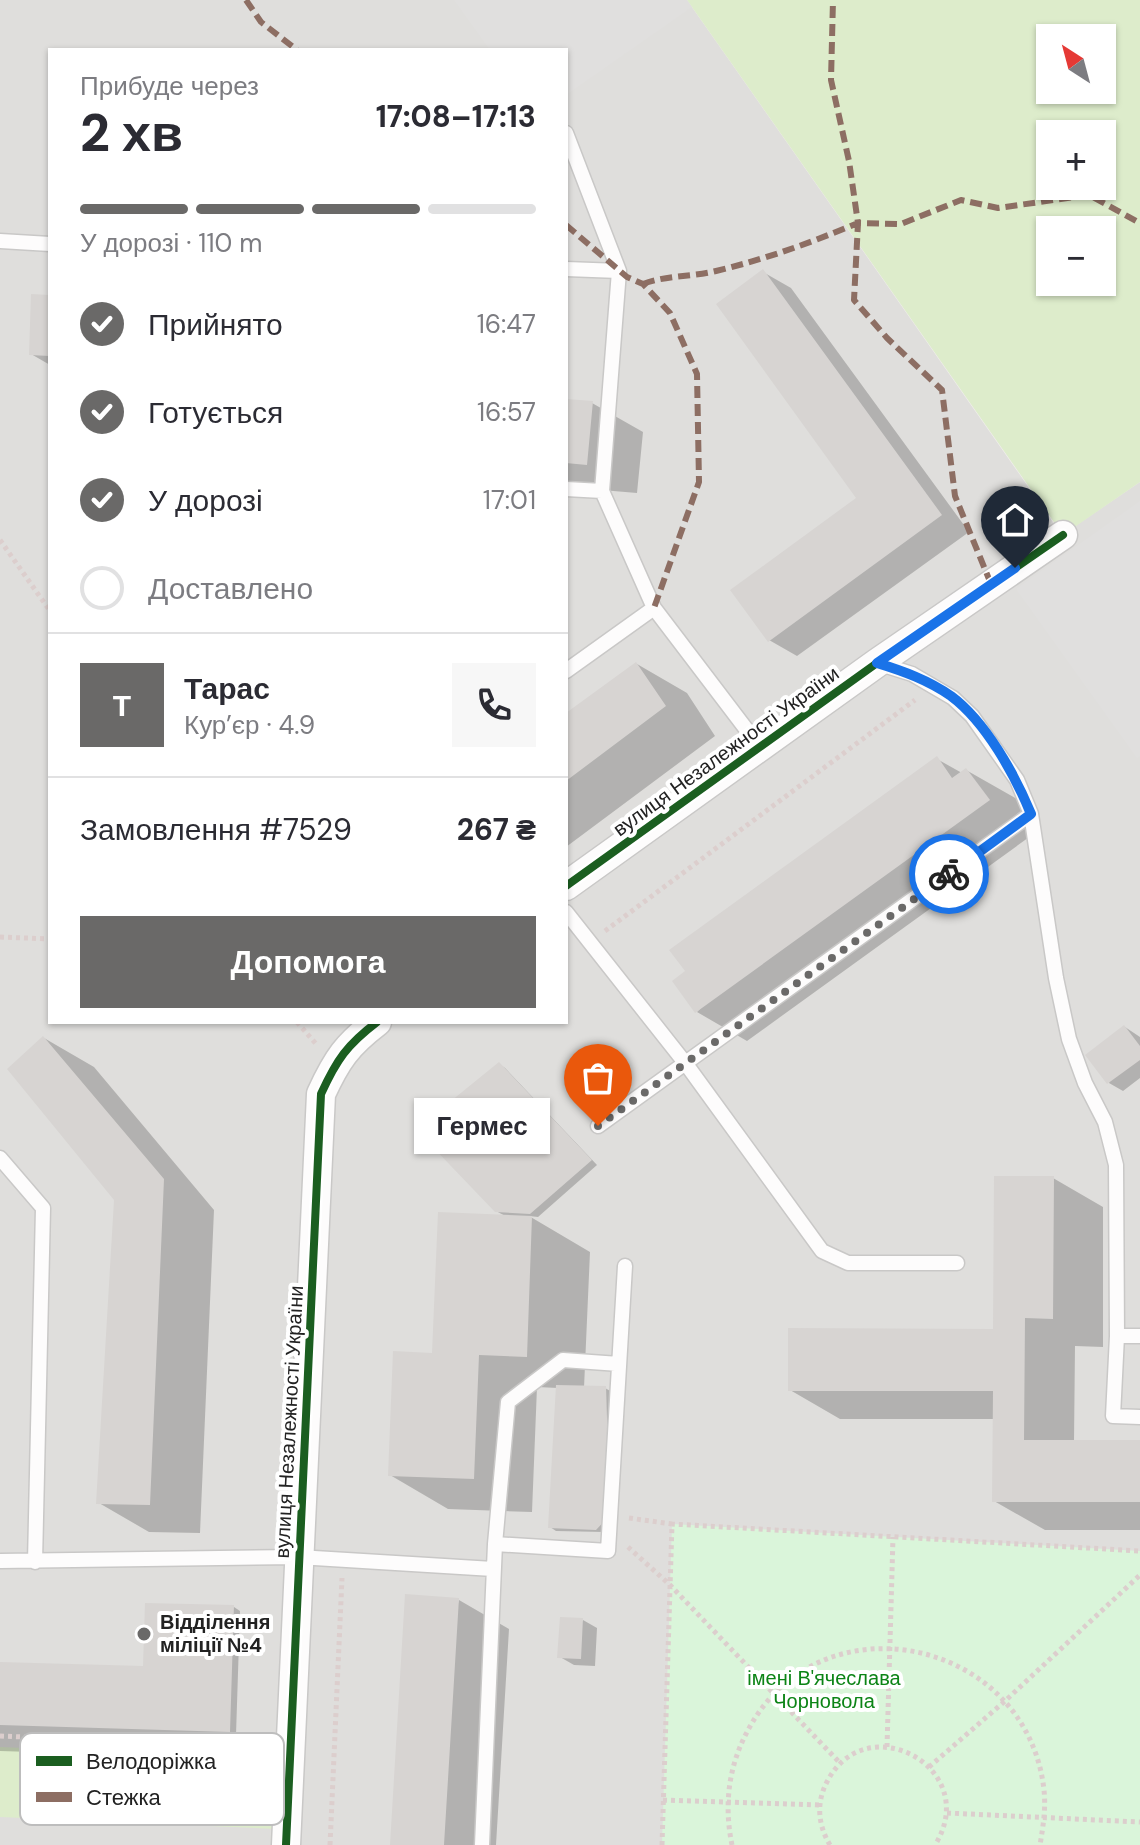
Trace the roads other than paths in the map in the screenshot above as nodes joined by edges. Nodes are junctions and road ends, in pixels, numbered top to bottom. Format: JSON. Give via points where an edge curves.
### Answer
{"nodes":[{"id":1,"x":568,"y":138,"type":"edge"},
{"id":2,"x":0,"y":241,"type":"edge"},
{"id":3,"x":48,"y":244,"type":"edge"},
{"id":4,"x":568,"y":269,"type":"edge"},
{"id":5,"x":619,"y":271,"type":"junction"},
{"id":6,"x":568,"y":489,"type":"edge"},
{"id":7,"x":602,"y":491,"type":"junction"},
{"id":8,"x":1063,"y":535,"type":"dead end"},
{"id":9,"x":654,"y":608,"type":"junction"},
{"id":10,"x":877,"y":663,"type":"junction"},
{"id":11,"x":568,"y":670,"type":"edge"},
{"id":12,"x":759,"y":746,"type":"junction"},
{"id":13,"x":1031,"y":814,"type":"junction"},
{"id":14,"x":568,"y":885,"type":"edge"},
{"id":15,"x":568,"y":915,"type":"edge"},
{"id":16,"x":374,"y":1024,"type":"edge"},
{"id":17,"x":686,"y":1064,"type":"junction"},
{"id":18,"x":598,"y":1126,"type":"dead end"},
{"id":19,"x":0,"y":1158,"type":"edge"},
{"id":20,"x":957,"y":1263,"type":"dead end"},
{"id":21,"x":625,"y":1266,"type":"dead end"},
{"id":22,"x":1117,"y":1336,"type":"junction"},
{"id":23,"x":1140,"y":1336,"type":"edge"},
{"id":24,"x":619,"y":1364,"type":"junction"},
{"id":25,"x":1140,"y":1417,"type":"edge"},
{"id":26,"x":495,"y":1544,"type":"junction"},
{"id":27,"x":298,"y":1557,"type":"junction"},
{"id":28,"x":0,"y":1561,"type":"edge"},
{"id":29,"x":35,"y":1562,"type":"junction"},
{"id":30,"x":493,"y":1569,"type":"junction"},
{"id":31,"x":286,"y":1845,"type":"edge"},
{"id":32,"x":482,"y":1845,"type":"edge"}],
"edges":[{"from":1,"to":5,"type":"lane"},
{"from":2,"to":3,"type":"lane"},
{"from":4,"to":5,"type":"lane"},
{"from":5,"to":7,"type":"lane"},
{"from":6,"to":7,"type":"lane"},
{"from":7,"to":9,"type":"lane"},
{"from":8,"to":10,"type":"street","name":"вулиця Незалежності України"},
{"from":9,"to":11,"type":"lane"},
{"from":9,"to":12,"type":"lane"},
{"from":10,"to":12,"type":"street","name":"вулиця Незалежності України"},
{"from":10,"to":13,"type":"lane","via":[[934,686],[972,716],[1017,780]]},
{"from":12,"to":14,"type":"street","name":"вулиця Незалежності України"},
{"from":13,"to":17,"type":"lane"},
{"from":13,"to":22,"type":"lane","via":[[1069,1039],[1105,1122],[1116,1165]]},
{"from":15,"to":17,"type":"lane"},
{"from":16,"to":27,"type":"street","name":"вулиця Незалежності України","via":[[335,1064],[321,1094]]},
{"from":17,"to":18,"type":"lane"},
{"from":17,"to":20,"type":"lane","via":[[822,1251],[848,1263]]},
{"from":19,"to":29,"type":"lane","via":[[43,1208]]},
{"from":21,"to":24,"type":"lane"},
{"from":22,"to":23,"type":"lane"},
{"from":22,"to":25,"type":"lane","via":[[1113,1416]]},
{"from":24,"to":26,"type":"lane","via":[[563,1360],[508,1402]]},
{"from":24,"to":26,"type":"lane","via":[[608,1551]]},
{"from":26,"to":30,"type":"lane"},
{"from":27,"to":29,"type":"lane"},
{"from":27,"to":30,"type":"lane"},
{"from":27,"to":31,"type":"street","name":"вулиця Незалежності України"},
{"from":28,"to":29,"type":"lane"},
{"from":30,"to":32,"type":"lane"}]}
